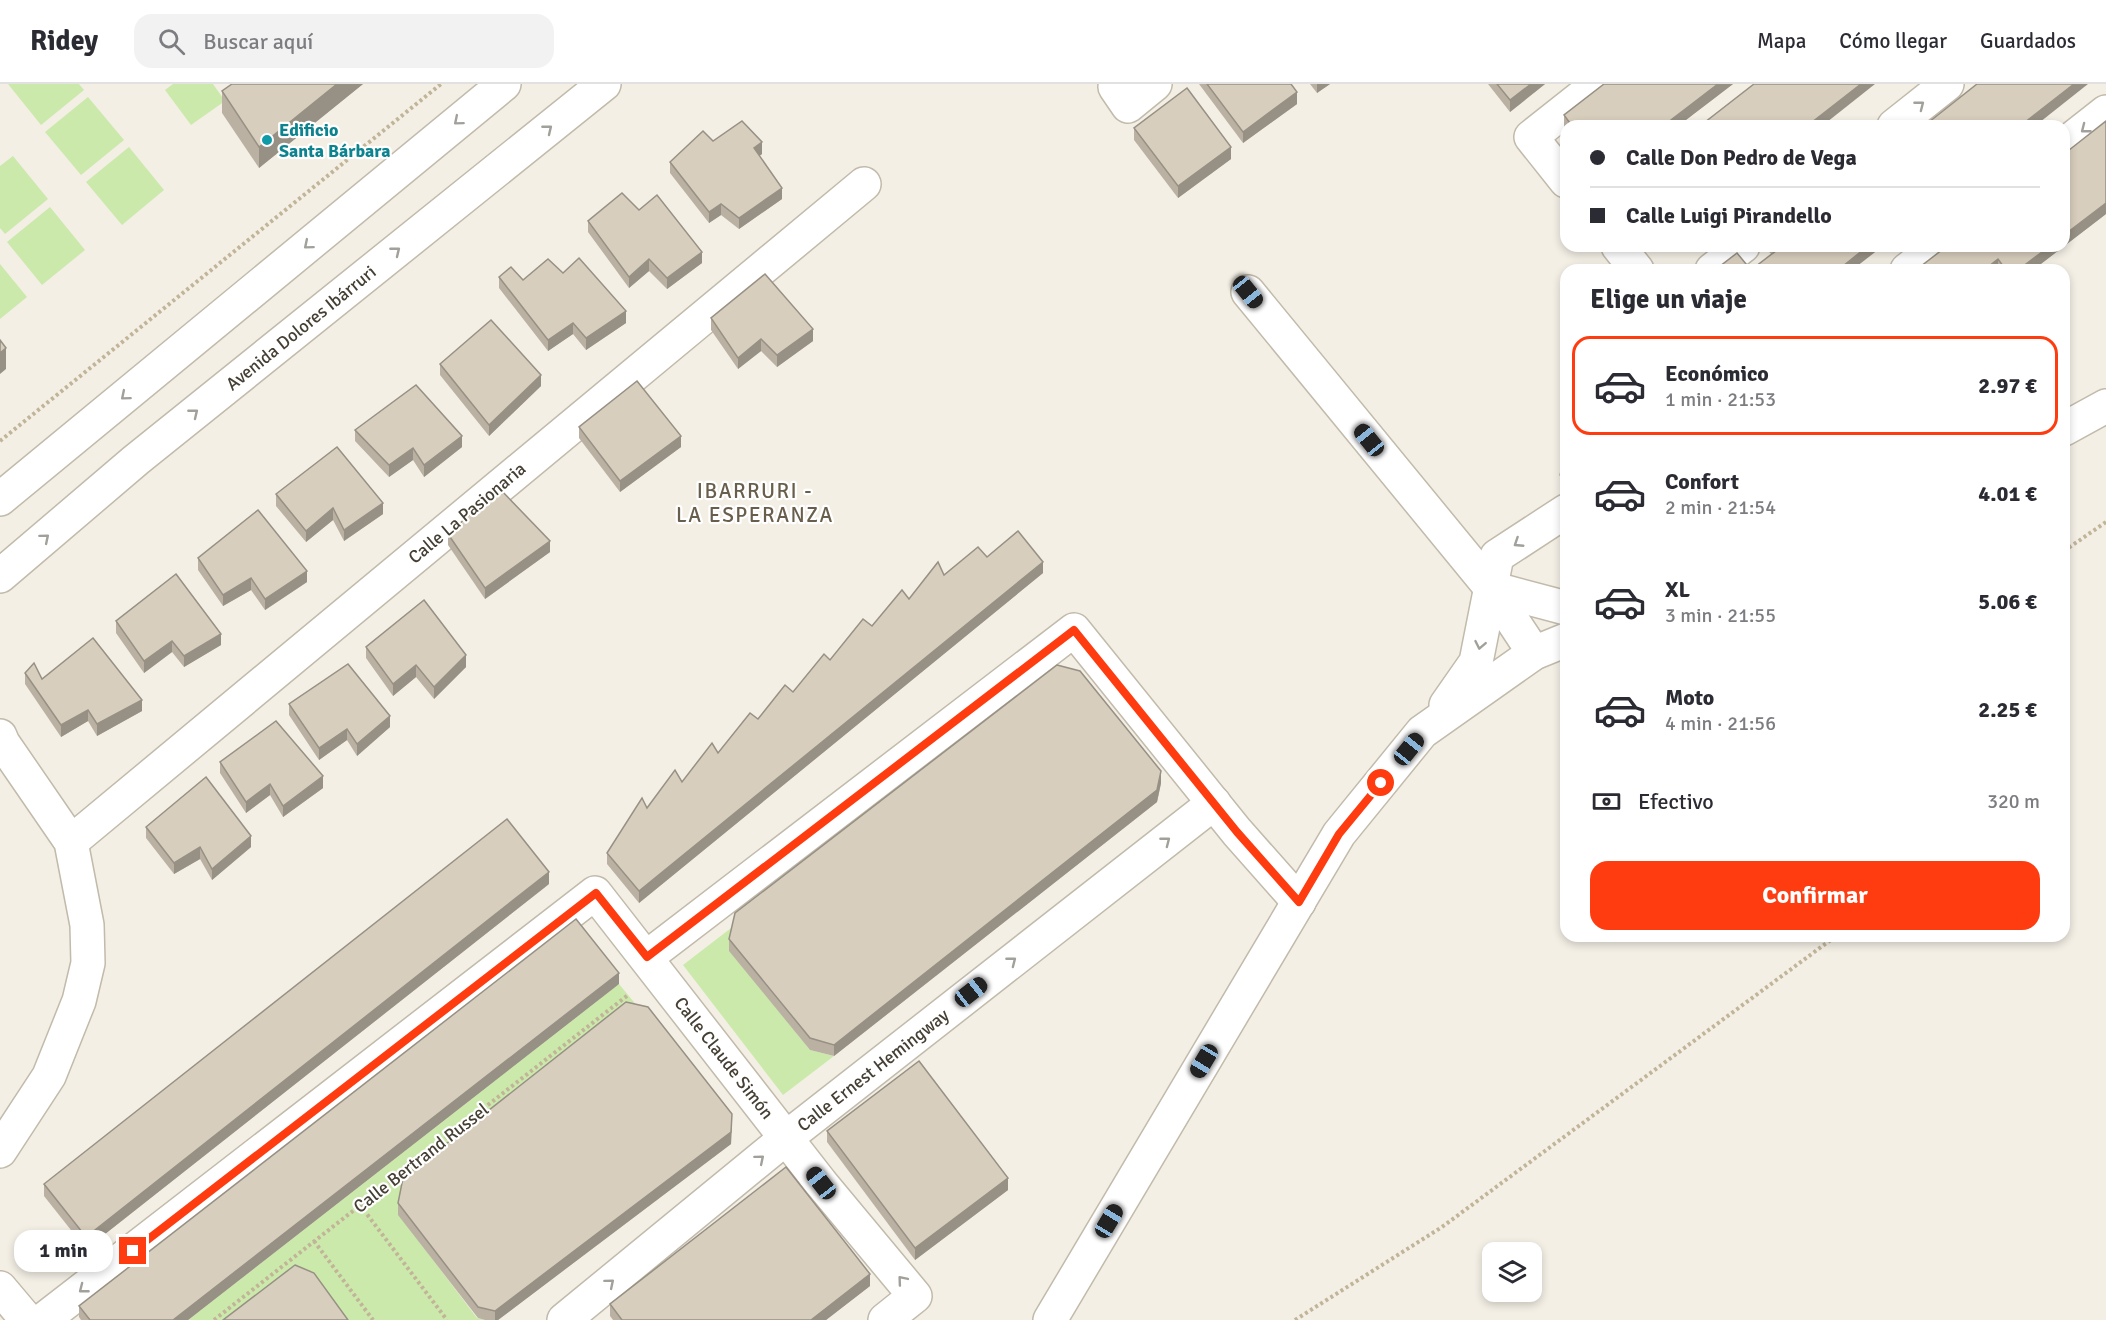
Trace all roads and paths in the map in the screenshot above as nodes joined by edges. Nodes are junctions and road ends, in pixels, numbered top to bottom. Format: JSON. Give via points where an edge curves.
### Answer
{"nodes":[{"id":1,"x":441,"y":84,"type":"edge"},
{"id":2,"x":504,"y":84,"type":"edge"},
{"id":3,"x":604,"y":84,"type":"edge"},
{"id":4,"x":1119,"y":84,"type":"edge"},
{"id":5,"x":1155,"y":84,"type":"edge"},
{"id":6,"x":1598,"y":84,"type":"edge"},
{"id":7,"x":1947,"y":84,"type":"edge"},
{"id":8,"x":2106,"y":112,"type":"edge"},
{"id":9,"x":1902,"y":120,"type":"edge"},
{"id":10,"x":2070,"y":140,"type":"edge"},
{"id":11,"x":1560,"y":173,"type":"edge"},
{"id":12,"x":864,"y":184,"type":"dead end"},
{"id":13,"x":1623,"y":252,"type":"edge"},
{"id":14,"x":1735,"y":252,"type":"edge"},
{"id":15,"x":1930,"y":252,"type":"edge"},
{"id":16,"x":1632,"y":264,"type":"edge"},
{"id":17,"x":1720,"y":264,"type":"edge"},
{"id":18,"x":1914,"y":264,"type":"edge"},
{"id":19,"x":1248,"y":292,"type":"dead end"},
{"id":20,"x":2106,"y":406,"type":"edge"},
{"id":21,"x":2070,"y":426,"type":"edge"},
{"id":22,"x":0,"y":441,"type":"edge"},
{"id":23,"x":0,"y":499,"type":"edge"},
{"id":24,"x":1560,"y":515,"type":"edge"},
{"id":25,"x":2106,"y":522,"type":"edge"},
{"id":26,"x":2070,"y":546,"type":"edge"},
{"id":27,"x":0,"y":576,"type":"edge"},
{"id":28,"x":1491,"y":588,"type":"junction"},
{"id":29,"x":1560,"y":606,"type":"edge"},
{"id":30,"x":1560,"y":643,"type":"edge"},
{"id":31,"x":1534,"y":654,"type":"junction"},
{"id":32,"x":1431,"y":726,"type":"junction"},
{"id":33,"x":1,"y":740,"type":"edge"},
{"id":34,"x":1214,"y":803,"type":"junction"},
{"id":35,"x":71,"y":842,"type":"junction"},
{"id":36,"x":1299,"y":902,"type":"junction"},
{"id":37,"x":1828,"y":942,"type":"edge"},
{"id":38,"x":647,"y":957,"type":"junction"},
{"id":39,"x":628,"y":995,"type":"dead end"},
{"id":40,"x":786,"y":1138,"type":"junction"},
{"id":41,"x":0,"y":1151,"type":"edge"},
{"id":42,"x":360,"y":1206,"type":"junction"},
{"id":43,"x":314,"y":1241,"type":"junction"},
{"id":44,"x":0,"y":1288,"type":"edge"},
{"id":45,"x":576,"y":1316,"type":"edge"},
{"id":46,"x":27,"y":1320,"type":"edge"},
{"id":47,"x":43,"y":1320,"type":"edge"},
{"id":48,"x":214,"y":1320,"type":"edge"},
{"id":49,"x":373,"y":1320,"type":"edge"},
{"id":50,"x":447,"y":1320,"type":"edge"},
{"id":51,"x":885,"y":1320,"type":"edge"},
{"id":52,"x":1050,"y":1320,"type":"edge"},
{"id":53,"x":1295,"y":1320,"type":"edge"}],
"edges":[{"from":1,"to":22,"type":"path"},
{"from":2,"to":23,"type":"street","one_way":true},
{"from":27,"to":3,"type":"street","name":"Avenida Dolores Ibárruri","one_way":true,"via":[[136,460]]},
{"from":4,"to":5,"type":"street","via":[[1115,87],[1128,106]]},
{"from":6,"to":11,"type":"street","via":[[1531,137]]},
{"from":9,"to":7,"type":"street","one_way":true},
{"from":8,"to":10,"type":"street","one_way":true},
{"from":12,"to":35,"type":"street","name":"Calle La Pasionaria"},
{"from":13,"to":16,"type":"street"},
{"from":14,"to":17,"type":"street"},
{"from":15,"to":18,"type":"street"},
{"from":19,"to":28,"type":"street"},
{"from":20,"to":21,"type":"street"},
{"from":24,"to":28,"type":"street","one_way":true,"via":[[1497,556]]},
{"from":25,"to":26,"type":"path"},
{"from":28,"to":29,"type":"street"},
{"from":28,"to":31,"type":"street"},
{"from":28,"to":32,"type":"street","one_way":true,"via":[[1476,662]]},
{"from":30,"to":31,"type":"street"},
{"from":31,"to":32,"type":"street"},
{"from":32,"to":36,"type":"street","via":[[1339,834]]},
{"from":33,"to":35,"type":"street"},
{"from":34,"to":36,"type":"street"},
{"from":34,"to":38,"type":"street","via":[[1074,630]]},
{"from":40,"to":34,"type":"street","name":"Calle Ernest Hemingway","one_way":true},
{"from":35,"to":41,"type":"street","via":[[87,925],[88,963],[79,1001],[49,1076]]},
{"from":36,"to":52,"type":"street"},
{"from":37,"to":53,"type":"path","via":[[1442,1227]]},
{"from":38,"to":40,"type":"street","name":"Calle Claude Simón"},
{"from":38,"to":47,"type":"street","name":"Calle Claude Simón","one_way":true,"via":[[596,893]]},
{"from":39,"to":42,"type":"path","name":"Calle Bertrand Russel"},
{"from":45,"to":40,"type":"street","name":"Calle Ernest Hemingway","one_way":true},
{"from":51,"to":40,"type":"street","name":"Calle Claude Simón","one_way":true,"via":[[915,1296]]},
{"from":42,"to":43,"type":"path","name":"Calle Bertrand Russel"},
{"from":42,"to":50,"type":"path"},
{"from":43,"to":48,"type":"path","name":"Calle Bertrand Russel"},
{"from":43,"to":49,"type":"path"},
{"from":44,"to":46,"type":"street"}]}
